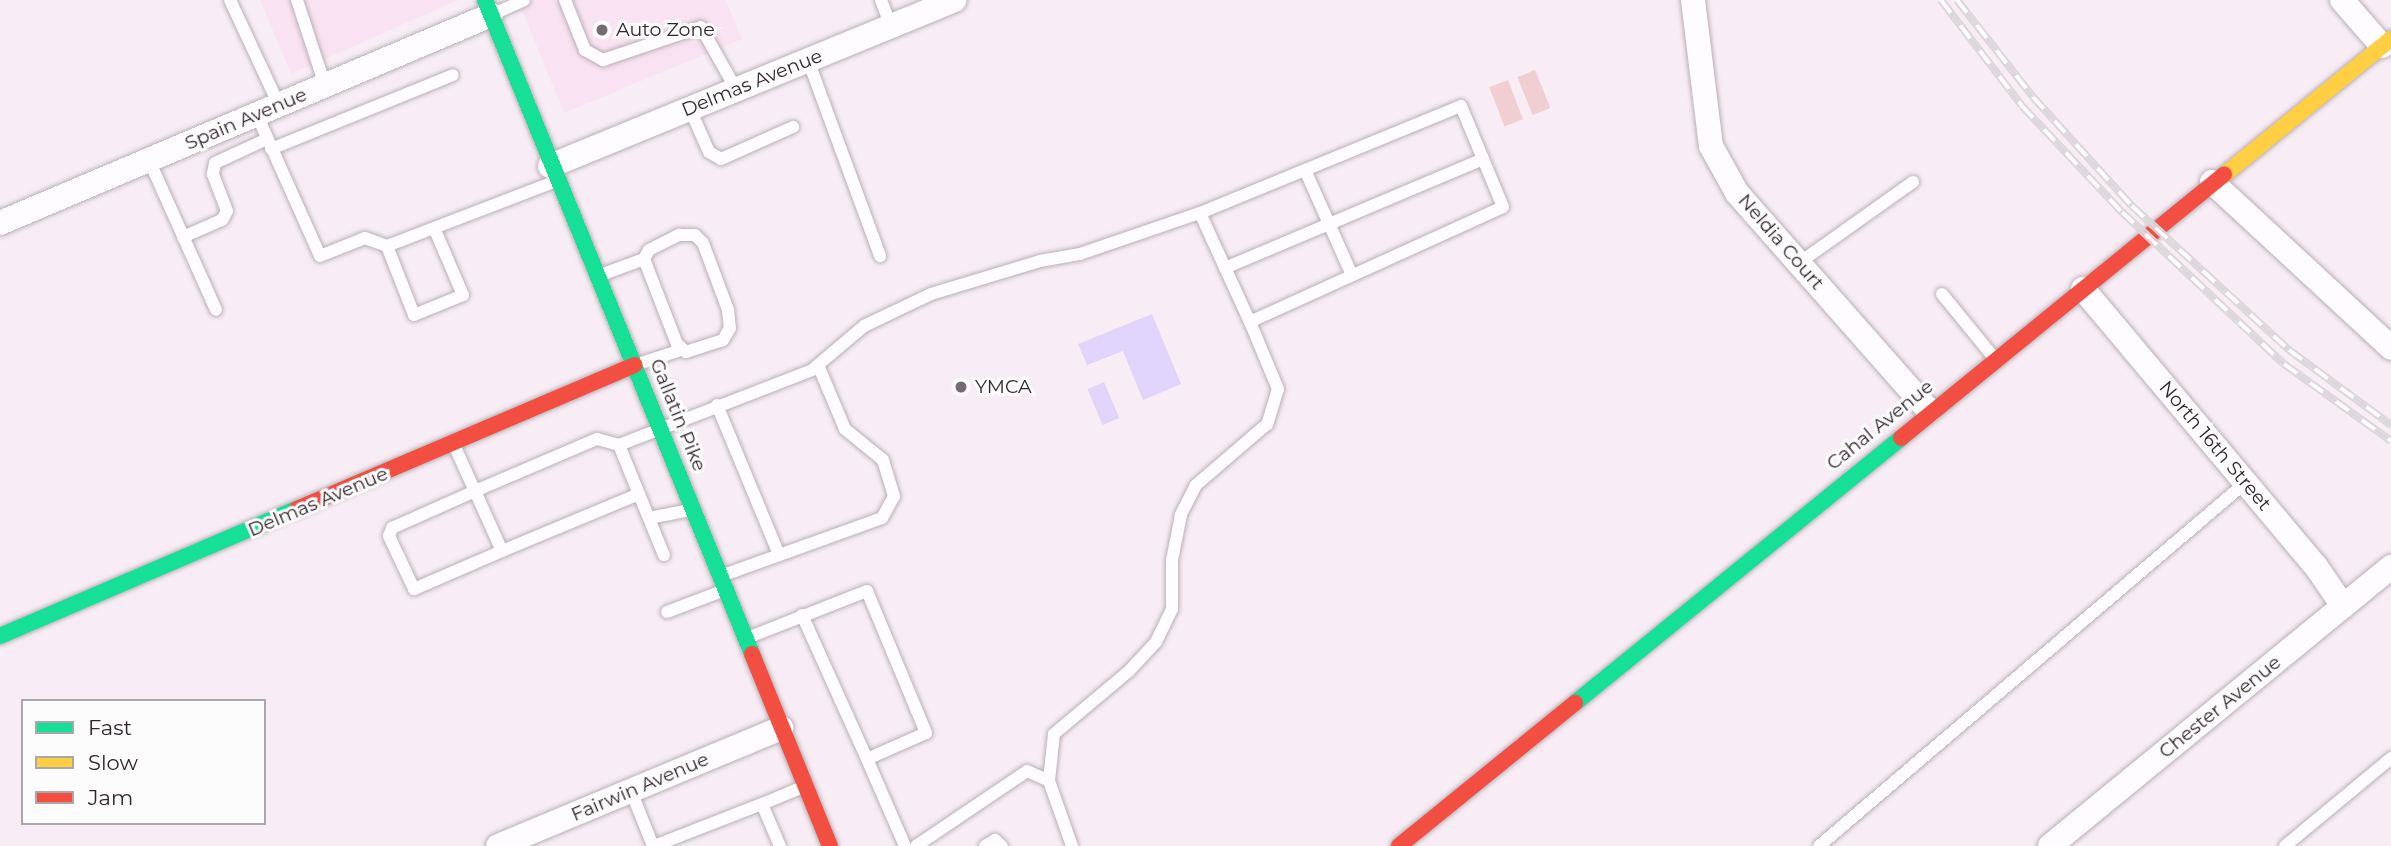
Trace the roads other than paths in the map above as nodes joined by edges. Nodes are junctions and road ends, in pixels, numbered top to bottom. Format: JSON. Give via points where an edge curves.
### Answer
{"nodes":[{"id":1,"x":230,"y":0,"type":"edge"},
{"id":2,"x":297,"y":0,"type":"edge"},
{"id":3,"x":524,"y":0,"type":"edge"},
{"id":4,"x":565,"y":0,"type":"edge"},
{"id":5,"x":881,"y":0,"type":"edge"},
{"id":6,"x":954,"y":0,"type":"edge"},
{"id":7,"x":1693,"y":0,"type":"edge"},
{"id":8,"x":2342,"y":0,"type":"edge"},
{"id":9,"x":488,"y":7,"type":"edge"},
{"id":10,"x":891,"y":26,"type":"junction"},
{"id":11,"x":2386,"y":43,"type":"edge"},
{"id":12,"x":808,"y":60,"type":"junction"},
{"id":13,"x":453,"y":75,"type":"dead end"},
{"id":14,"x":326,"y":85,"type":"junction"},
{"id":15,"x":736,"y":89,"type":"junction"},
{"id":16,"x":279,"y":104,"type":"junction"},
{"id":17,"x":690,"y":109,"type":"junction"},
{"id":18,"x":257,"y":115,"type":"junction"},
{"id":19,"x":793,"y":127,"type":"dead end"},
{"id":20,"x":269,"y":144,"type":"junction"},
{"id":21,"x":1483,"y":159,"type":"junction"},
{"id":22,"x":149,"y":160,"type":"junction"},
{"id":23,"x":1305,"y":170,"type":"junction"},
{"id":24,"x":554,"y":174,"type":"junction"},
{"id":25,"x":1913,"y":182,"type":"dead end"},
{"id":26,"x":2212,"y":182,"type":"junction"},
{"id":27,"x":1200,"y":213,"type":"junction"},
{"id":28,"x":0,"y":223,"type":"edge"},
{"id":29,"x":1329,"y":224,"type":"junction"},
{"id":30,"x":435,"y":230,"type":"junction"},
{"id":31,"x":183,"y":237,"type":"junction"},
{"id":32,"x":387,"y":246,"type":"junction"},
{"id":33,"x":880,"y":256,"type":"dead end"},
{"id":34,"x":644,"y":259,"type":"junction"},
{"id":35,"x":1799,"y":263,"type":"junction"},
{"id":36,"x":1225,"y":268,"type":"junction"},
{"id":37,"x":1352,"y":275,"type":"junction"},
{"id":38,"x":598,"y":276,"type":"junction"},
{"id":39,"x":2083,"y":289,"type":"junction"},
{"id":40,"x":1942,"y":294,"type":"dead end"},
{"id":41,"x":216,"y":310,"type":"dead end"},
{"id":42,"x":1250,"y":322,"type":"junction"},
{"id":43,"x":2391,"y":348,"type":"edge"},
{"id":44,"x":681,"y":350,"type":"junction"},
{"id":45,"x":1995,"y":359,"type":"junction"},
{"id":46,"x":635,"y":365,"type":"junction"},
{"id":47,"x":818,"y":365,"type":"junction"},
{"id":48,"x":717,"y":405,"type":"junction"},
{"id":49,"x":1929,"y":411,"type":"junction"},
{"id":50,"x":660,"y":426,"type":"junction"},
{"id":51,"x":454,"y":445,"type":"junction"},
{"id":52,"x":619,"y":445,"type":"junction"},
{"id":53,"x":2245,"y":483,"type":"junction"},
{"id":54,"x":475,"y":491,"type":"junction"},
{"id":55,"x":639,"y":495,"type":"junction"},
{"id":56,"x":693,"y":509,"type":"junction"},
{"id":57,"x":649,"y":518,"type":"junction"},
{"id":58,"x":502,"y":551,"type":"junction"},
{"id":59,"x":664,"y":555,"type":"dead end"},
{"id":60,"x":779,"y":555,"type":"junction"},
{"id":61,"x":2391,"y":567,"type":"edge"},
{"id":62,"x":723,"y":583,"type":"junction"},
{"id":63,"x":2343,"y":606,"type":"junction"},
{"id":64,"x":667,"y":612,"type":"dead end"},
{"id":65,"x":802,"y":615,"type":"junction"},
{"id":66,"x":0,"y":636,"type":"edge"},
{"id":67,"x":746,"y":638,"type":"junction"},
{"id":68,"x":781,"y":728,"type":"junction"},
{"id":69,"x":2391,"y":758,"type":"edge"},
{"id":70,"x":867,"y":759,"type":"junction"},
{"id":71,"x":1049,"y":781,"type":"junction"},
{"id":72,"x":805,"y":786,"type":"junction"},
{"id":73,"x":631,"y":791,"type":"junction"},
{"id":74,"x":762,"y":804,"type":"junction"},
{"id":75,"x":498,"y":846,"type":"edge"},
{"id":76,"x":654,"y":846,"type":"edge"},
{"id":77,"x":780,"y":846,"type":"edge"},
{"id":78,"x":830,"y":846,"type":"edge"},
{"id":79,"x":905,"y":846,"type":"edge"},
{"id":80,"x":916,"y":846,"type":"edge"},
{"id":81,"x":982,"y":846,"type":"edge"},
{"id":82,"x":1002,"y":846,"type":"edge"},
{"id":83,"x":1072,"y":846,"type":"edge"},
{"id":84,"x":1399,"y":846,"type":"edge"},
{"id":85,"x":1819,"y":846,"type":"edge"},
{"id":86,"x":2050,"y":846,"type":"edge"},
{"id":87,"x":2285,"y":846,"type":"edge"}],
"edges":[{"from":1,"to":16,"type":"lane"},
{"from":2,"to":14,"type":"lane"},
{"from":3,"to":9,"type":"lane"},
{"from":4,"to":15,"type":"lane","via":[[585,50],[603,60],[701,27]]},
{"from":5,"to":10,"type":"lane"},
{"from":6,"to":10,"type":"street","name":"Delmas Avenue"},
{"from":7,"to":35,"type":"street","name":"Neldia Court","via":[[1711,146],[1737,193]]},
{"from":8,"to":11,"type":"street"},
{"from":9,"to":14,"type":"street","name":"Spain Avenue"},
{"from":9,"to":24,"type":"street","name":"Gallatin Pike"},
{"from":10,"to":12,"type":"street","name":"Delmas Avenue"},
{"from":11,"to":26,"type":"street","name":"Cahal Avenue"},
{"from":12,"to":15,"type":"street","name":"Delmas Avenue"},
{"from":12,"to":33,"type":"lane"},
{"from":13,"to":20,"type":"lane"},
{"from":14,"to":16,"type":"street","name":"Spain Avenue"},
{"from":15,"to":17,"type":"street","name":"Delmas Avenue"},
{"from":16,"to":18,"type":"street","name":"Spain Avenue"},
{"from":17,"to":19,"type":"lane","via":[[709,152],[721,159]]},
{"from":17,"to":24,"type":"street","name":"Delmas Avenue"},
{"from":18,"to":20,"type":"lane"},
{"from":18,"to":22,"type":"street","name":"Spain Avenue"},
{"from":20,"to":31,"type":"lane","via":[[215,163],[213,174],[227,211],[222,220]]},
{"from":20,"to":32,"type":"lane","via":[[320,256],[365,238]]},
{"from":21,"to":23,"type":"lane","via":[[1461,106]]},
{"from":21,"to":29,"type":"lane"},
{"from":21,"to":37,"type":"lane","via":[[1503,207]]},
{"from":22,"to":28,"type":"street","name":"Spain Avenue"},
{"from":22,"to":31,"type":"lane"},
{"from":23,"to":27,"type":"lane"},
{"from":23,"to":29,"type":"lane"},
{"from":24,"to":30,"type":"lane"},
{"from":24,"to":38,"type":"street","name":"Gallatin Pike"},
{"from":25,"to":35,"type":"lane"},
{"from":26,"to":39,"type":"street","name":"Cahal Avenue"},
{"from":26,"to":43,"type":"street"},
{"from":27,"to":36,"type":"lane"},
{"from":27,"to":47,"type":"lane","via":[[1080,254],[1040,261],[931,294],[864,326]]},
{"from":29,"to":36,"type":"lane"},
{"from":29,"to":37,"type":"lane"},
{"from":30,"to":32,"type":"lane"},
{"from":30,"to":32,"type":"lane","via":[[463,295],[414,315]]},
{"from":31,"to":41,"type":"lane"},
{"from":34,"to":38,"type":"lane"},
{"from":34,"to":44,"type":"lane"},
{"from":34,"to":44,"type":"lane","via":[[649,250],[678,235],[695,235],[703,243],[728,310],[730,328],[723,340]]},
{"from":35,"to":49,"type":"street","name":"Neldia Court"},
{"from":36,"to":42,"type":"lane"},
{"from":37,"to":42,"type":"lane"},
{"from":38,"to":46,"type":"street","name":"Gallatin Pike"},
{"from":39,"to":45,"type":"street","name":"Cahal Avenue"},
{"from":39,"to":53,"type":"street","name":"North 16th Street"},
{"from":40,"to":45,"type":"lane"},
{"from":42,"to":71,"type":"lane","via":[[1278,389],[1266,424],[1196,485],[1181,515],[1172,610],[1156,642],[1129,671],[1054,734]]},
{"from":44,"to":46,"type":"lane"},
{"from":45,"to":49,"type":"street","name":"Cahal Avenue"},
{"from":46,"to":50,"type":"street","name":"Gallatin Pike"},
{"from":46,"to":51,"type":"street","name":"Delmas Avenue"},
{"from":47,"to":48,"type":"lane"},
{"from":47,"to":60,"type":"lane","via":[[845,429],[883,460],[894,496],[882,518]]},
{"from":48,"to":50,"type":"lane"},
{"from":48,"to":60,"type":"lane"},
{"from":49,"to":84,"type":"street","name":"Cahal Avenue"},
{"from":50,"to":52,"type":"lane"},
{"from":50,"to":56,"type":"street","name":"Gallatin Pike"},
{"from":51,"to":54,"type":"lane"},
{"from":51,"to":66,"type":"street","name":"Delmas Avenue"},
{"from":52,"to":54,"type":"lane","via":[[597,439]]},
{"from":52,"to":55,"type":"lane"},
{"from":53,"to":63,"type":"street","name":"North 16th Street","via":[[2315,565]]},
{"from":53,"to":85,"type":"lane"},
{"from":54,"to":58,"type":"lane"},
{"from":54,"to":58,"type":"lane","via":[[391,528],[389,536],[410,588]]},
{"from":55,"to":57,"type":"lane"},
{"from":55,"to":58,"type":"lane"},
{"from":56,"to":57,"type":"lane"},
{"from":56,"to":62,"type":"street","name":"Gallatin Pike"},
{"from":57,"to":59,"type":"lane"},
{"from":60,"to":62,"type":"lane"},
{"from":61,"to":63,"type":"street","name":"Chester Avenue"},
{"from":62,"to":64,"type":"lane"},
{"from":62,"to":67,"type":"street","name":"Gallatin Pike"},
{"from":63,"to":86,"type":"street","name":"Chester Avenue"},
{"from":65,"to":67,"type":"lane"},
{"from":65,"to":70,"type":"lane"},
{"from":65,"to":70,"type":"lane","via":[[867,591],[926,733]]},
{"from":67,"to":68,"type":"street","name":"Gallatin Pike"},
{"from":68,"to":72,"type":"street","name":"Gallatin Pike"},
{"from":68,"to":73,"type":"street","name":"Fairwin Avenue"},
{"from":69,"to":87,"type":"lane"},
{"from":70,"to":79,"type":"lane"},
{"from":71,"to":80,"type":"lane","via":[[1027,771]]},
{"from":71,"to":83,"type":"lane"},
{"from":72,"to":74,"type":"lane"},
{"from":72,"to":78,"type":"street","name":"Gallatin Pike"},
{"from":73,"to":75,"type":"street","name":"Fairwin Avenue"},
{"from":73,"to":76,"type":"lane"},
{"from":74,"to":76,"type":"lane"},
{"from":74,"to":77,"type":"lane"},
{"from":81,"to":82,"type":"lane","via":[[995,840]]}]}
